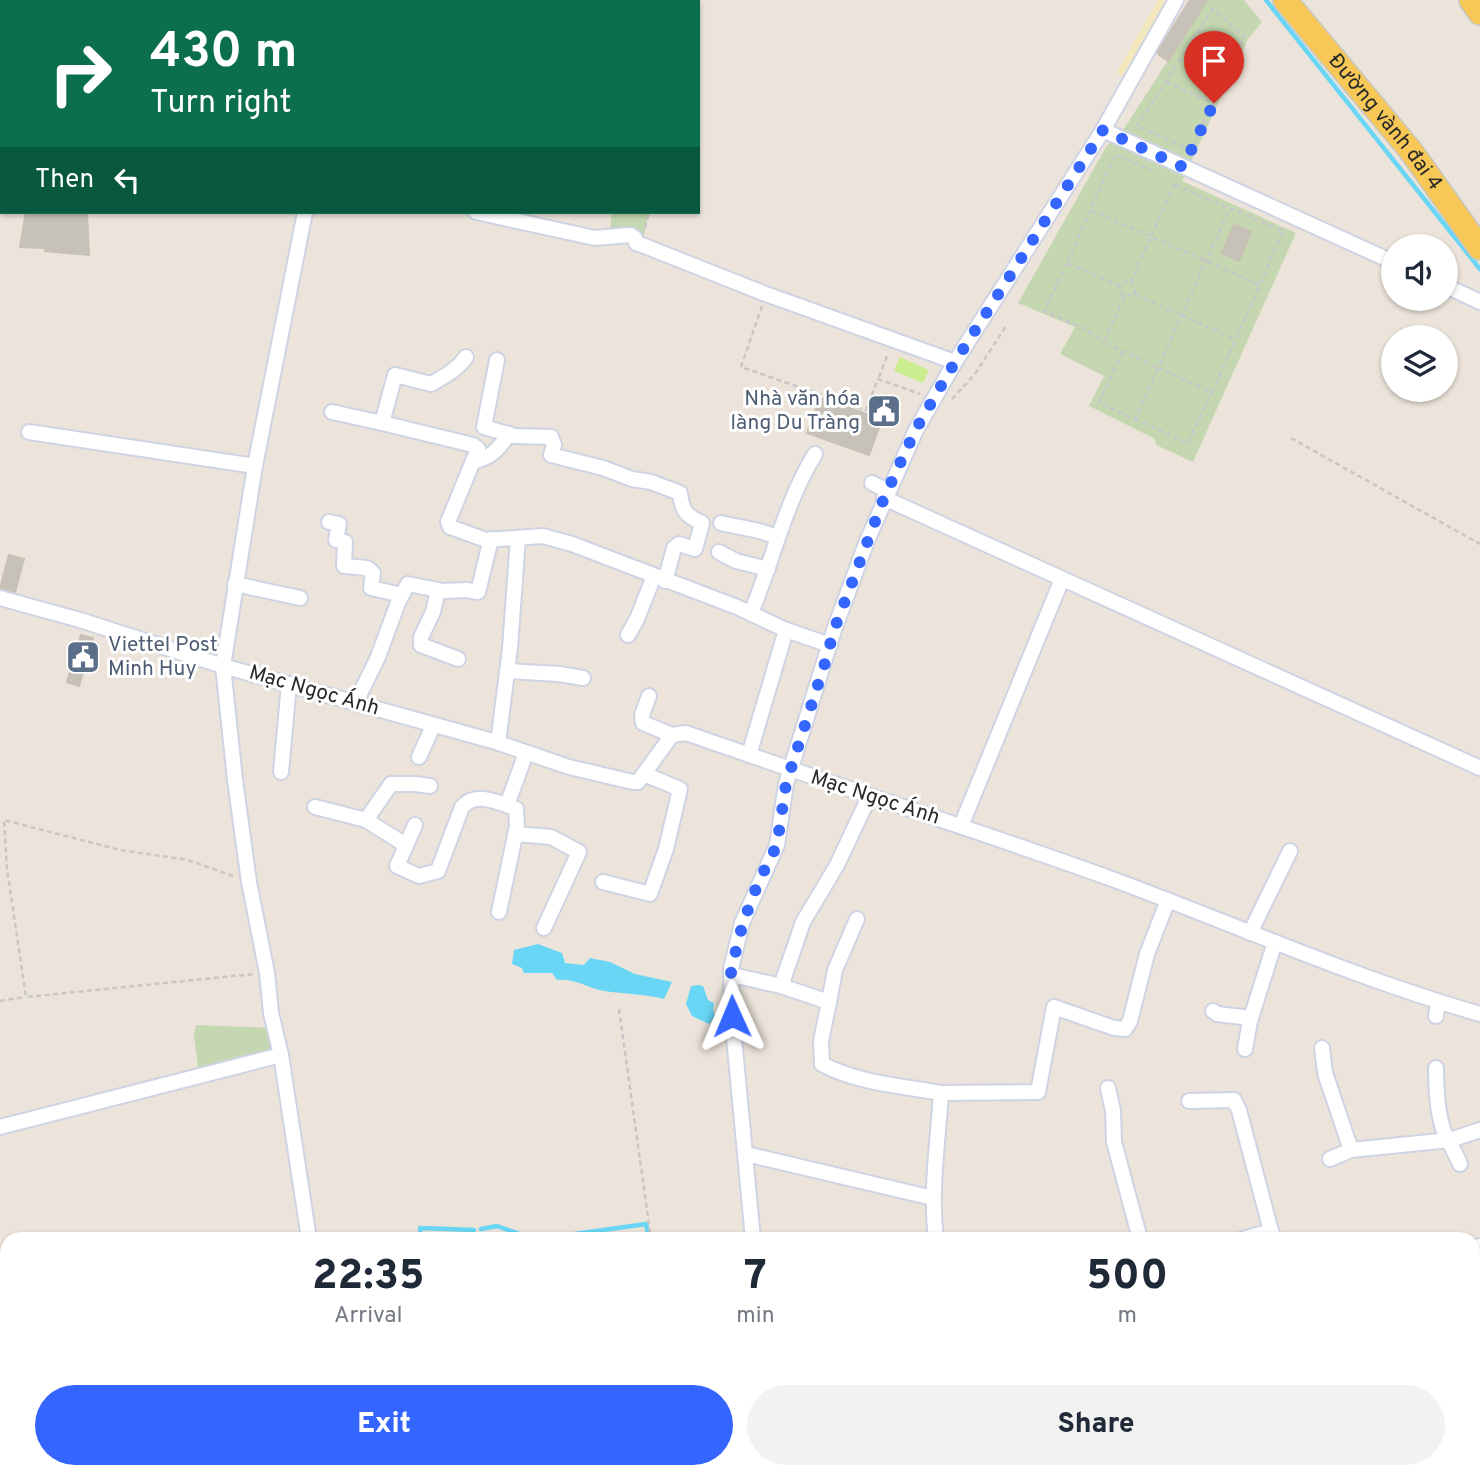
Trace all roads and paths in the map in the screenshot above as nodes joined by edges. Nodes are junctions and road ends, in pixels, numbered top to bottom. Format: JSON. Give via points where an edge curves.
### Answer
{"nodes":[{"id":1,"x":1176,"y":0,"type":"edge"},
{"id":2,"x":1285,"y":0,"type":"edge"},
{"id":3,"x":1471,"y":0,"type":"edge"},
{"id":4,"x":1480,"y":13,"type":"edge"},
{"id":5,"x":1167,"y":82,"type":"junction"},
{"id":6,"x":1214,"y":103,"type":"junction"},
{"id":7,"x":1103,"y":130,"type":"junction"},
{"id":8,"x":1191,"y":149,"type":"junction"},
{"id":9,"x":1164,"y":175,"type":"dead end"},
{"id":10,"x":1178,"y":177,"type":"junction"},
{"id":11,"x":1230,"y":208,"type":"junction"},
{"id":12,"x":1091,"y":210,"type":"junction"},
{"id":13,"x":305,"y":214,"type":"edge"},
{"id":14,"x":485,"y":214,"type":"edge"},
{"id":15,"x":1152,"y":237,"type":"junction"},
{"id":16,"x":1480,"y":248,"type":"edge"},
{"id":17,"x":1381,"y":257,"type":"edge"},
{"id":18,"x":1205,"y":262,"type":"junction"},
{"id":19,"x":1068,"y":263,"type":"junction"},
{"id":20,"x":1131,"y":282,"type":"junction"},
{"id":21,"x":1260,"y":285,"type":"junction"},
{"id":22,"x":1120,"y":286,"type":"junction"},
{"id":23,"x":1458,"y":292,"type":"edge"},
{"id":24,"x":1134,"y":294,"type":"junction"},
{"id":25,"x":1124,"y":297,"type":"junction"},
{"id":26,"x":764,"y":301,"type":"dead end"},
{"id":27,"x":1480,"y":302,"type":"edge"},
{"id":28,"x":1182,"y":315,"type":"junction"},
{"id":29,"x":1006,"y":326,"type":"dead end"},
{"id":30,"x":1236,"y":339,"type":"junction"},
{"id":31,"x":1104,"y":342,"type":"junction"},
{"id":32,"x":891,"y":348,"type":"dead end"},
{"id":33,"x":1122,"y":352,"type":"junction"},
{"id":34,"x":466,"y":357,"type":"dead end"},
{"id":35,"x":497,"y":359,"type":"dead end"},
{"id":36,"x":955,"y":362,"type":"junction"},
{"id":37,"x":1158,"y":368,"type":"junction"},
{"id":38,"x":878,"y":379,"type":"junction"},
{"id":39,"x":925,"y":385,"type":"dead end"},
{"id":40,"x":1212,"y":392,"type":"junction"},
{"id":41,"x":927,"y":397,"type":"junction"},
{"id":42,"x":947,"y":408,"type":"dead end"},
{"id":43,"x":332,"y":412,"type":"dead end"},
{"id":44,"x":1135,"y":419,"type":"junction"},
{"id":45,"x":382,"y":424,"type":"junction"},
{"id":46,"x":29,"y":432,"type":"dead end"},
{"id":47,"x":509,"y":434,"type":"junction"},
{"id":48,"x":1291,"y":438,"type":"dead end"},
{"id":49,"x":815,"y":454,"type":"dead end"},
{"id":50,"x":473,"y":461,"type":"junction"},
{"id":51,"x":255,"y":466,"type":"junction"},
{"id":52,"x":872,"y":483,"type":"dead end"},
{"id":53,"x":886,"y":495,"type":"junction"},
{"id":54,"x":329,"y":522,"type":"dead end"},
{"id":55,"x":721,"y":523,"type":"dead end"},
{"id":56,"x":777,"y":537,"type":"junction"},
{"id":57,"x":518,"y":538,"type":"junction"},
{"id":58,"x":491,"y":539,"type":"junction"},
{"id":59,"x":1480,"y":544,"type":"edge"},
{"id":60,"x":719,"y":552,"type":"dead end"},
{"id":61,"x":768,"y":569,"type":"junction"},
{"id":62,"x":659,"y":579,"type":"junction"},
{"id":63,"x":1062,"y":579,"type":"junction"},
{"id":64,"x":235,"y":584,"type":"junction"},
{"id":65,"x":439,"y":590,"type":"junction"},
{"id":66,"x":402,"y":595,"type":"junction"},
{"id":67,"x":0,"y":598,"type":"edge"},
{"id":68,"x":300,"y":598,"type":"dead end"},
{"id":69,"x":751,"y":613,"type":"junction"},
{"id":70,"x":786,"y":629,"type":"junction"},
{"id":71,"x":628,"y":635,"type":"dead end"},
{"id":72,"x":830,"y":645,"type":"junction"},
{"id":73,"x":458,"y":659,"type":"dead end"},
{"id":74,"x":223,"y":666,"type":"junction"},
{"id":75,"x":508,"y":671,"type":"junction"},
{"id":76,"x":583,"y":678,"type":"dead end"},
{"id":77,"x":289,"y":684,"type":"junction"},
{"id":78,"x":649,"y":696,"type":"dead end"},
{"id":79,"x":356,"y":702,"type":"junction"},
{"id":80,"x":433,"y":726,"type":"junction"},
{"id":81,"x":673,"y":735,"type":"junction"},
{"id":82,"x":498,"y":743,"type":"junction"},
{"id":83,"x":526,"y":753,"type":"junction"},
{"id":84,"x":748,"y":755,"type":"junction"},
{"id":85,"x":419,"y":757,"type":"dead end"},
{"id":86,"x":1480,"y":768,"type":"edge"},
{"id":87,"x":791,"y":770,"type":"junction"},
{"id":88,"x":281,"y":772,"type":"dead end"},
{"id":89,"x":644,"y":774,"type":"junction"},
{"id":90,"x":430,"y":786,"type":"dead end"},
{"id":91,"x":869,"y":797,"type":"junction"},
{"id":92,"x":507,"y":805,"type":"junction"},
{"id":93,"x":315,"y":807,"type":"dead end"},
{"id":94,"x":2,"y":820,"type":"edge"},
{"id":95,"x":366,"y":820,"type":"junction"},
{"id":96,"x":415,"y":825,"type":"dead end"},
{"id":97,"x":961,"y":826,"type":"junction"},
{"id":98,"x":515,"y":834,"type":"junction"},
{"id":99,"x":405,"y":848,"type":"junction"},
{"id":100,"x":1290,"y":851,"type":"dead end"},
{"id":101,"x":0,"y":869,"type":"edge"},
{"id":102,"x":7,"y":869,"type":"junction"},
{"id":103,"x":249,"y":882,"type":"junction"},
{"id":104,"x":603,"y":882,"type":"dead end"},
{"id":105,"x":1168,"y":900,"type":"junction"},
{"id":106,"x":499,"y":912,"type":"dead end"},
{"id":107,"x":857,"y":919,"type":"dead end"},
{"id":108,"x":544,"y":928,"type":"dead end"},
{"id":109,"x":1250,"y":933,"type":"junction"},
{"id":110,"x":1275,"y":942,"type":"junction"},
{"id":111,"x":268,"y":973,"type":"junction"},
{"id":112,"x":732,"y":975,"type":"junction"},
{"id":113,"x":780,"y":986,"type":"junction"},
{"id":114,"x":26,"y":997,"type":"junction"},
{"id":115,"x":0,"y":1001,"type":"edge"},
{"id":116,"x":829,"y":1002,"type":"junction"},
{"id":117,"x":619,"y":1009,"type":"dead end"},
{"id":118,"x":1213,"y":1011,"type":"dead end"},
{"id":119,"x":1480,"y":1014,"type":"edge"},
{"id":120,"x":1251,"y":1018,"type":"junction"},
{"id":121,"x":1322,"y":1048,"type":"dead end"},
{"id":122,"x":1245,"y":1049,"type":"dead end"},
{"id":123,"x":281,"y":1055,"type":"junction"},
{"id":124,"x":1436,"y":1068,"type":"dead end"},
{"id":125,"x":1108,"y":1088,"type":"dead end"},
{"id":126,"x":941,"y":1093,"type":"junction"},
{"id":127,"x":1189,"y":1101,"type":"dead end"},
{"id":128,"x":0,"y":1127,"type":"edge"},
{"id":129,"x":1480,"y":1130,"type":"edge"},
{"id":130,"x":1450,"y":1140,"type":"junction"},
{"id":131,"x":1351,"y":1150,"type":"junction"},
{"id":132,"x":746,"y":1154,"type":"junction"},
{"id":133,"x":1330,"y":1159,"type":"dead end"},
{"id":134,"x":1460,"y":1164,"type":"dead end"},
{"id":135,"x":933,"y":1198,"type":"junction"},
{"id":136,"x":308,"y":1232,"type":"edge"},
{"id":137,"x":650,"y":1232,"type":"edge"},
{"id":138,"x":752,"y":1232,"type":"edge"},
{"id":139,"x":934,"y":1232,"type":"edge"},
{"id":140,"x":1138,"y":1232,"type":"edge"},
{"id":141,"x":1272,"y":1232,"type":"edge"}],
"edges":[{"from":1,"to":7,"type":"street"},
{"from":2,"to":16,"type":"main road","name":"Đường vành đai 4","via":[[1411,151]]},
{"from":3,"to":4,"type":"main road"},
{"from":5,"to":6,"type":"path"},
{"from":5,"to":6,"type":"path","via":[[1213,9],[1244,36]]},
{"from":5,"to":8,"type":"path","via":[[1137,126]]},
{"from":6,"to":8,"type":"path"},
{"from":7,"to":10,"type":"street"},
{"from":7,"to":36,"type":"street"},
{"from":8,"to":10,"type":"path"},
{"from":9,"to":12,"type":"path","via":[[1115,155]]},
{"from":10,"to":11,"type":"path"},
{"from":10,"to":15,"type":"path"},
{"from":10,"to":17,"type":"street"},
{"from":11,"to":18,"type":"path"},
{"from":11,"to":21,"type":"path","via":[[1283,231]]},
{"from":12,"to":15,"type":"path"},
{"from":12,"to":19,"type":"path"},
{"from":13,"to":51,"type":"street"},
{"from":14,"to":36,"type":"street","via":[[595,238],[633,236],[636,243],[738,284]]},
{"from":15,"to":18,"type":"path"},
{"from":15,"to":20,"type":"path"},
{"from":18,"to":21,"type":"path"},
{"from":18,"to":28,"type":"path"},
{"from":19,"to":22,"type":"path"},
{"from":19,"to":31,"type":"path","via":[[1044,311]]},
{"from":20,"to":22,"type":"path"},
{"from":20,"to":24,"type":"path"},
{"from":21,"to":30,"type":"path"},
{"from":22,"to":25,"type":"path"},
{"from":23,"to":27,"type":"street"},
{"from":24,"to":25,"type":"path"},
{"from":24,"to":28,"type":"path"},
{"from":25,"to":31,"type":"path"},
{"from":26,"to":38,"type":"path","via":[[741,368],[866,410]]},
{"from":28,"to":30,"type":"path"},
{"from":28,"to":37,"type":"path"},
{"from":29,"to":42,"type":"path"},
{"from":30,"to":40,"type":"path"},
{"from":31,"to":33,"type":"path"},
{"from":32,"to":38,"type":"path"},
{"from":33,"to":37,"type":"path"},
{"from":33,"to":44,"type":"path","via":[[1099,403]]},
{"from":34,"to":45,"type":"street","via":[[457,370],[431,384],[395,375]]},
{"from":35,"to":47,"type":"street","via":[[484,426]]},
{"from":36,"to":41,"type":"street"},
{"from":37,"to":40,"type":"path"},
{"from":37,"to":44,"type":"path"},
{"from":38,"to":41,"type":"path"},
{"from":39,"to":41,"type":"path"},
{"from":40,"to":44,"type":"path","via":[[1188,443]]},
{"from":41,"to":53,"type":"street"},
{"from":43,"to":45,"type":"street"},
{"from":45,"to":50,"type":"street","via":[[473,445],[478,449]]},
{"from":46,"to":51,"type":"street"},
{"from":47,"to":50,"type":"street","via":[[484,460]]},
{"from":47,"to":62,"type":"street","via":[[551,437],[551,455],[680,493],[683,511],[702,523],[695,550],[679,544],[674,548]]},
{"from":48,"to":59,"type":"path"},
{"from":49,"to":56,"type":"street"},
{"from":50,"to":58,"type":"street","via":[[447,522],[450,527]]},
{"from":51,"to":64,"type":"street"},
{"from":52,"to":53,"type":"street"},
{"from":53,"to":63,"type":"street"},
{"from":53,"to":72,"type":"street"},
{"from":54,"to":66,"type":"street","via":[[340,524],[336,540],[345,542],[344,566],[367,568],[373,573],[371,588]]},
{"from":55,"to":56,"type":"street"},
{"from":56,"to":61,"type":"street"},
{"from":57,"to":58,"type":"street"},
{"from":57,"to":62,"type":"street","via":[[553,538]]},
{"from":57,"to":75,"type":"street"},
{"from":58,"to":65,"type":"street","via":[[478,592]]},
{"from":60,"to":61,"type":"street"},
{"from":61,"to":69,"type":"street"},
{"from":62,"to":69,"type":"street"},
{"from":62,"to":71,"type":"street"},
{"from":63,"to":86,"type":"street"},
{"from":63,"to":97,"type":"street"},
{"from":64,"to":68,"type":"street"},
{"from":64,"to":74,"type":"street"},
{"from":65,"to":66,"type":"street","via":[[408,584]]},
{"from":65,"to":73,"type":"street","via":[[421,645]]},
{"from":66,"to":79,"type":"street"},
{"from":67,"to":74,"type":"street","name":"Mạc Ngọc Ánh"},
{"from":69,"to":70,"type":"street"},
{"from":70,"to":72,"type":"street"},
{"from":70,"to":84,"type":"street"},
{"from":72,"to":87,"type":"street"},
{"from":74,"to":77,"type":"street","name":"Mạc Ngọc Ánh"},
{"from":74,"to":103,"type":"street"},
{"from":75,"to":76,"type":"street"},
{"from":75,"to":82,"type":"street"},
{"from":77,"to":79,"type":"street","name":"Mạc Ngọc Ánh"},
{"from":77,"to":88,"type":"street"},
{"from":78,"to":81,"type":"street","name":"Mạc Ngọc Ánh","via":[[643,723]]},
{"from":79,"to":80,"type":"street","name":"Mạc Ngọc Ánh"},
{"from":80,"to":82,"type":"street","name":"Mạc Ngọc Ánh"},
{"from":80,"to":85,"type":"street"},
{"from":81,"to":84,"type":"street","name":"Mạc Ngọc Ánh","via":[[686,733]]},
{"from":81,"to":89,"type":"street"},
{"from":82,"to":83,"type":"street","name":"Mạc Ngọc Ánh"},
{"from":83,"to":89,"type":"street","name":"Mạc Ngọc Ánh","via":[[635,782]]},
{"from":83,"to":92,"type":"street"},
{"from":84,"to":87,"type":"street","name":"Mạc Ngọc Ánh"},
{"from":87,"to":91,"type":"street","name":"Mạc Ngọc Ánh"},
{"from":87,"to":112,"type":"street","via":[[777,845],[743,923]]},
{"from":89,"to":104,"type":"street","via":[[680,789],[650,894]]},
{"from":90,"to":95,"type":"street","via":[[391,784]]},
{"from":91,"to":97,"type":"street","name":"Mạc Ngọc Ánh"},
{"from":91,"to":113,"type":"street","via":[[803,922]]},
{"from":92,"to":98,"type":"street","via":[[516,809]]},
{"from":92,"to":99,"type":"street","via":[[476,797],[468,800],[438,872],[419,876],[397,866]]},
{"from":93,"to":95,"type":"street"},
{"from":94,"to":102,"type":"path"},
{"from":94,"to":103,"type":"path","via":[[120,850],[188,860]]},
{"from":95,"to":99,"type":"street"},
{"from":96,"to":99,"type":"street"},
{"from":97,"to":105,"type":"street","name":"Mạc Ngọc Ánh"},
{"from":98,"to":106,"type":"street"},
{"from":98,"to":108,"type":"street","via":[[551,837],[579,852]]},
{"from":100,"to":109,"type":"street"},
{"from":101,"to":102,"type":"path"},
{"from":102,"to":114,"type":"path"},
{"from":103,"to":111,"type":"street"},
{"from":105,"to":109,"type":"street","name":"Mạc Ngọc Ánh"},
{"from":105,"to":126,"type":"street","via":[[1125,1028],[1054,1007],[1038,1092]]},
{"from":107,"to":116,"type":"street","via":[[835,970]]},
{"from":109,"to":110,"type":"street","name":"Mạc Ngọc Ánh"},
{"from":110,"to":119,"type":"street","name":"Mạc Ngọc Ánh","via":[[1437,1009]]},
{"from":110,"to":120,"type":"street"},
{"from":111,"to":114,"type":"path"},
{"from":111,"to":123,"type":"street"},
{"from":112,"to":113,"type":"street"},
{"from":112,"to":132,"type":"street"},
{"from":113,"to":116,"type":"street"},
{"from":114,"to":115,"type":"path"},
{"from":116,"to":126,"type":"street","via":[[821,1041],[822,1064],[867,1080]]},
{"from":117,"to":137,"type":"path"},
{"from":118,"to":120,"type":"street"},
{"from":120,"to":122,"type":"street"},
{"from":121,"to":131,"type":"street","via":[[1325,1073]]},
{"from":123,"to":128,"type":"street"},
{"from":123,"to":136,"type":"street"},
{"from":124,"to":130,"type":"street","via":[[1440,1113]]},
{"from":125,"to":140,"type":"street","via":[[1114,1142]]},
{"from":126,"to":135,"type":"street"},
{"from":127,"to":141,"type":"street","via":[[1234,1100]]},
{"from":129,"to":130,"type":"street"},
{"from":130,"to":131,"type":"street"},
{"from":130,"to":134,"type":"street"},
{"from":131,"to":133,"type":"street"},
{"from":132,"to":135,"type":"street"},
{"from":132,"to":138,"type":"street"},
{"from":135,"to":139,"type":"street"}]}
